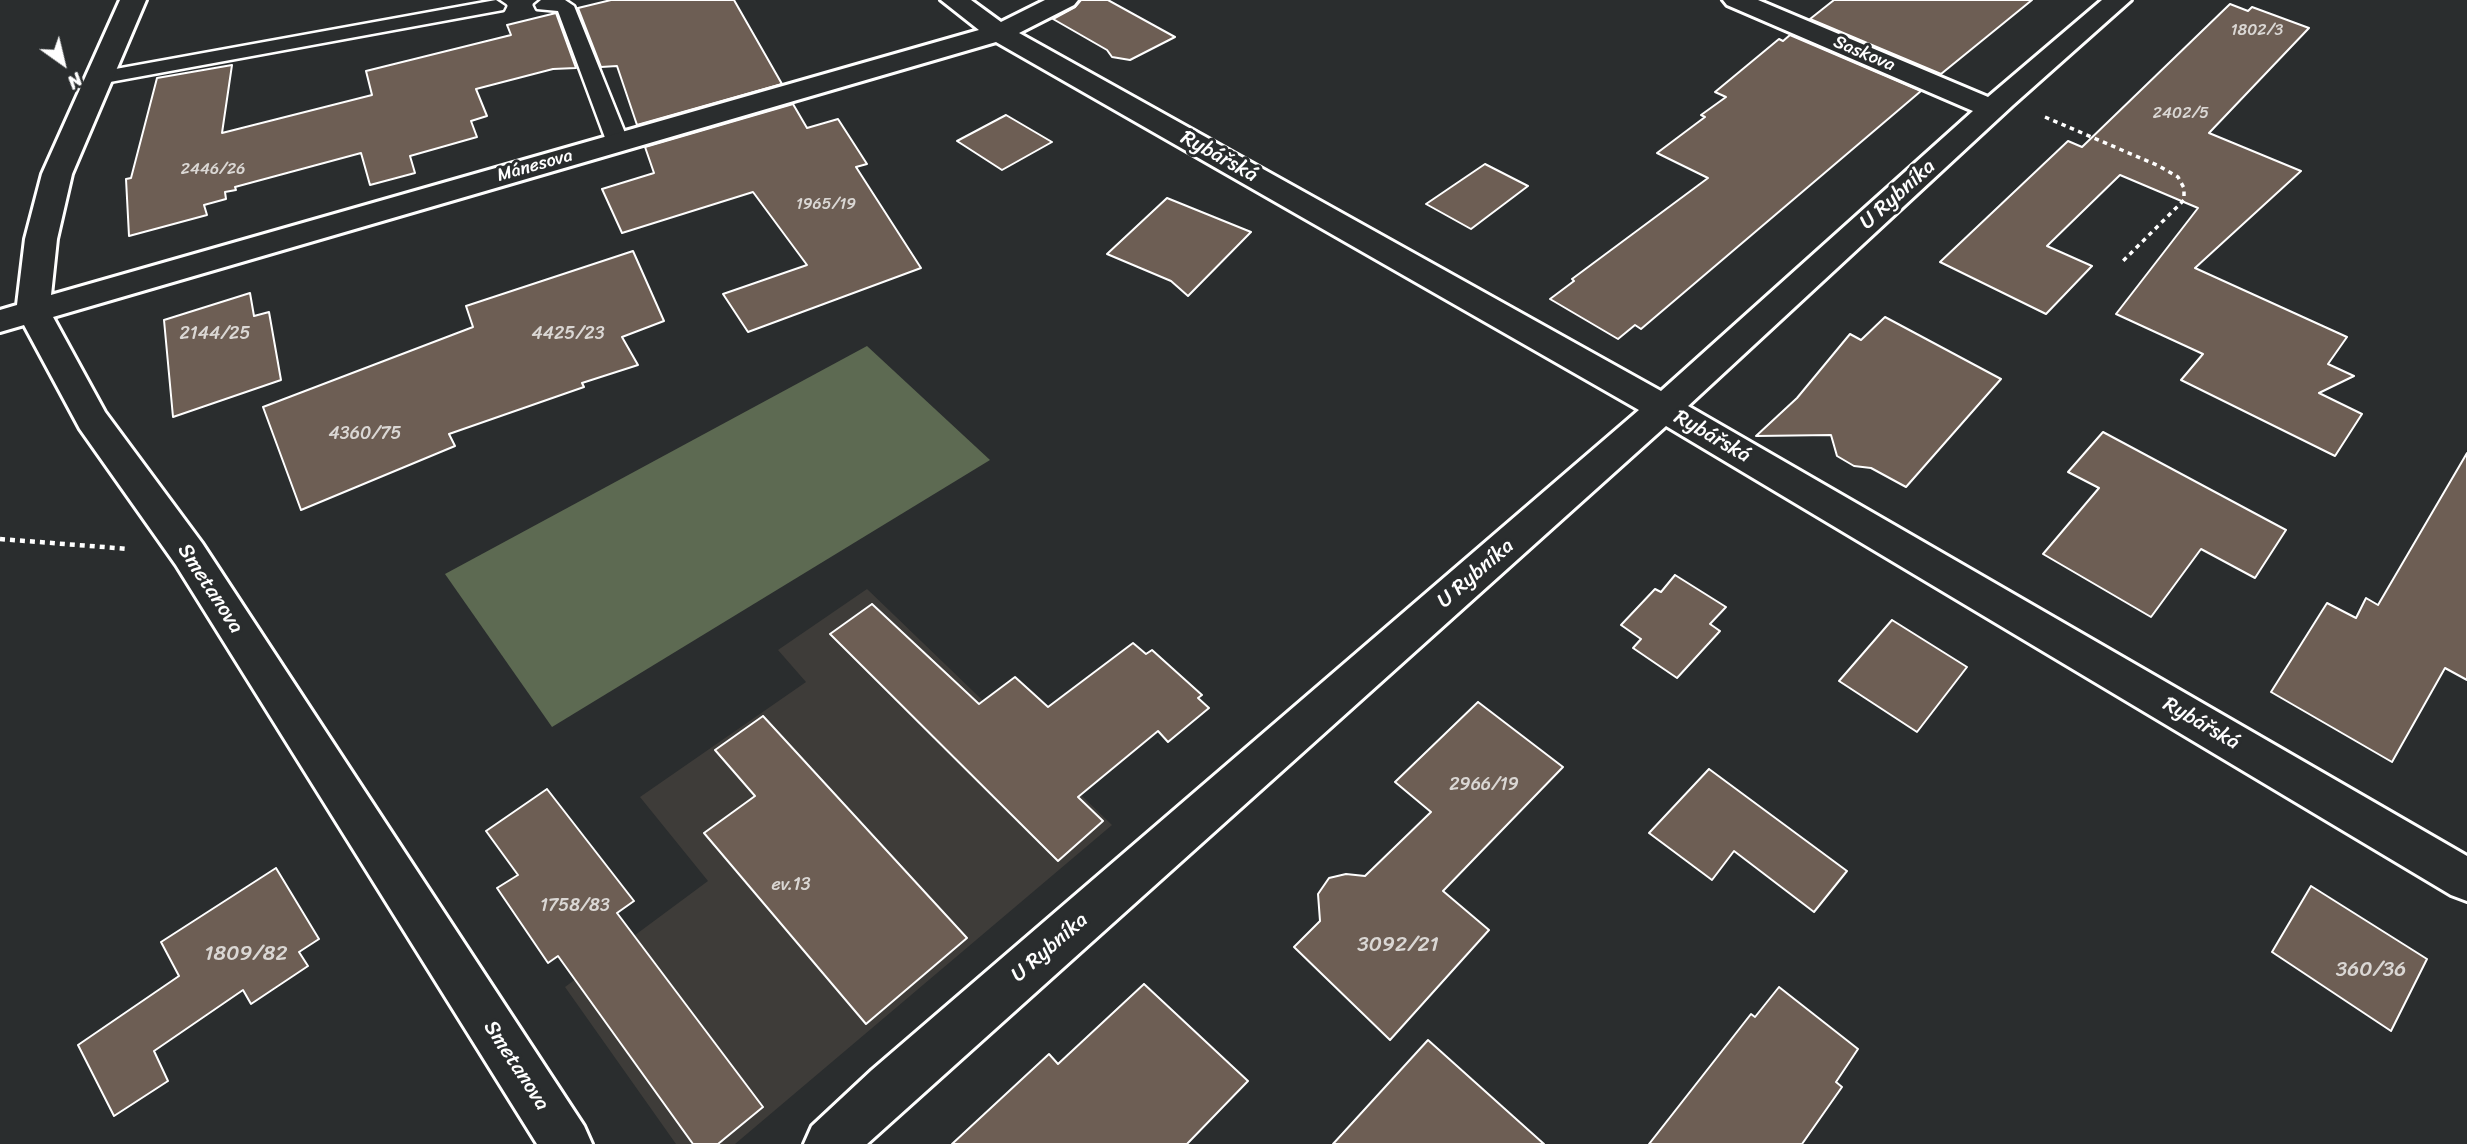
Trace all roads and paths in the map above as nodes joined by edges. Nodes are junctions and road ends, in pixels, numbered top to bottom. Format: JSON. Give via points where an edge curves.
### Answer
{"nodes":[{"id":1,"x":133,"y":0,"type":"edge"},
{"id":2,"x":954,"y":0,"type":"edge"},
{"id":3,"x":1066,"y":0,"type":"edge"},
{"id":4,"x":1736,"y":0,"type":"edge"},
{"id":5,"x":2118,"y":0,"type":"edge"},
{"id":6,"x":544,"y":5,"type":"dead end"},
{"id":7,"x":496,"y":6,"type":"dead end"},
{"id":8,"x":999,"y":33,"type":"junction"},
{"id":9,"x":99,"y":78,"type":"junction"},
{"id":10,"x":1997,"y":104,"type":"junction"},
{"id":11,"x":618,"y":142,"type":"junction"},
{"id":12,"x":2123,"y":261,"type":"dead end"},
{"id":13,"x":17,"y":316,"type":"edge"},
{"id":14,"x":1664,"y":408,"type":"junction"},
{"id":15,"x":0,"y":539,"type":"edge"},
{"id":16,"x":189,"y":554,"type":"junction"},
{"id":17,"x":2467,"y":880,"type":"edge"},
{"id":18,"x":566,"y":1144,"type":"edge"},
{"id":19,"x":830,"y":1144,"type":"edge"}],
"edges":[{"from":1,"to":9,"type":"street"},
{"from":2,"to":8,"type":"street","name":"Rybářská"},
{"from":3,"to":8,"type":"street","name":"Mánesova"},
{"from":4,"to":10,"type":"street","name":"Saskova"},
{"from":5,"to":10,"type":"street","name":"U Rybníka"},
{"from":6,"to":11,"type":"lane","via":[[565,6]]},
{"from":7,"to":9,"type":"lane"},
{"from":8,"to":11,"type":"street","name":"Mánesova"},
{"from":8,"to":14,"type":"street","name":"Rybářská"},
{"from":9,"to":13,"type":"street","via":[[57,174]]},
{"from":10,"to":12,"type":"path","via":[[2178,177],[2184,201]]},
{"from":10,"to":14,"type":"street","name":"U Rybníka"},
{"from":11,"to":13,"type":"street","name":"Mánesova"},
{"from":13,"to":16,"type":"street","name":"Smetanova"},
{"from":14,"to":17,"type":"street","name":"Rybářská"},
{"from":14,"to":19,"type":"street","name":"U Rybníka"},
{"from":15,"to":16,"type":"path"},
{"from":16,"to":18,"type":"street","name":"Smetanova"}]}
